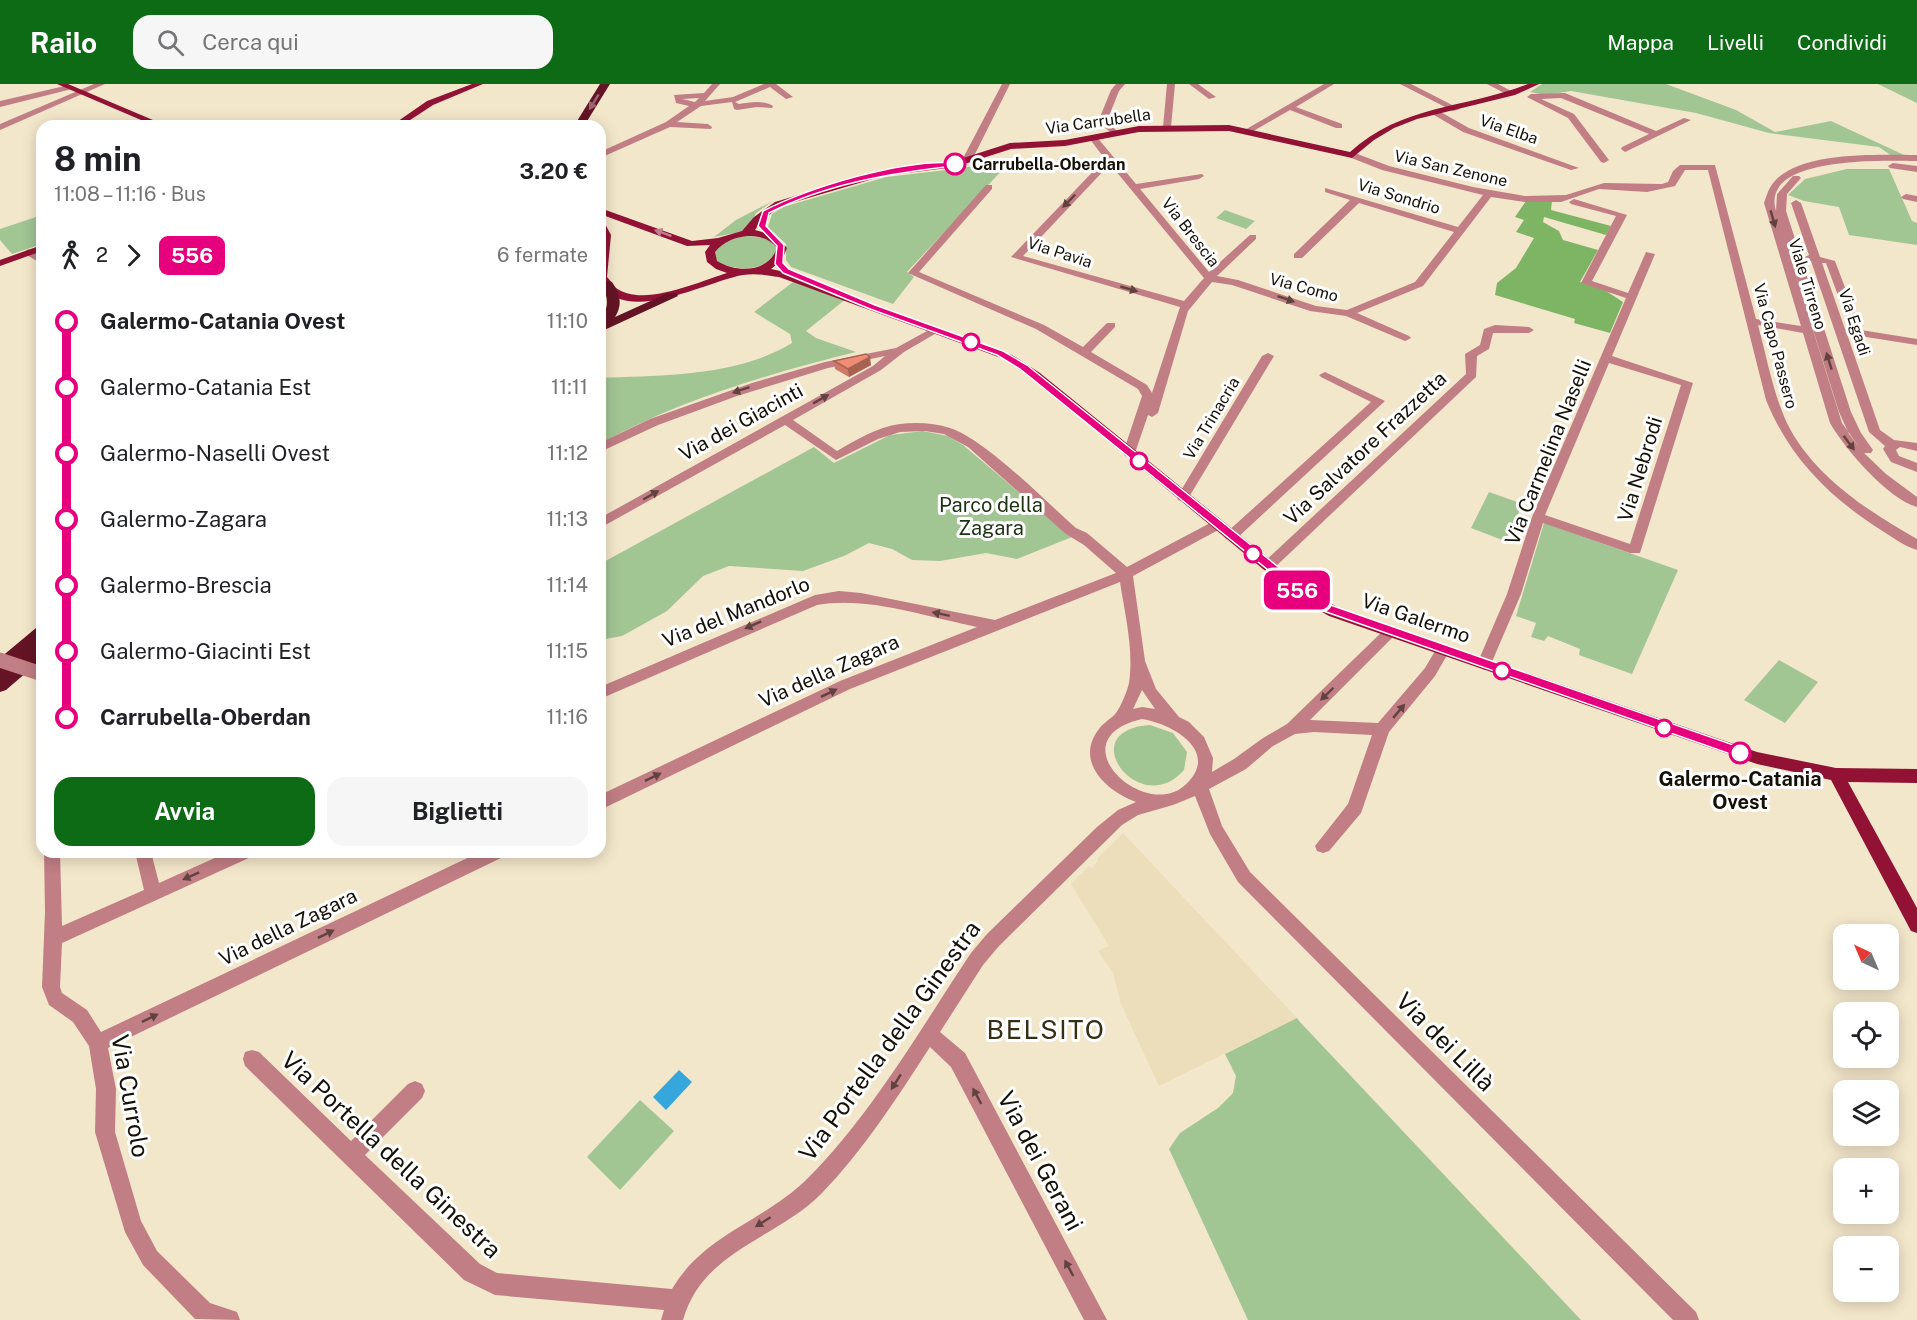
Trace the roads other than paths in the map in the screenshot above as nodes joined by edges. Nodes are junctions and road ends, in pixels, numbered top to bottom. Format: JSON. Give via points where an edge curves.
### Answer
{"nodes":[{"id":1,"x":101,"y":84,"type":"edge"},
{"id":2,"x":479,"y":84,"type":"edge"},
{"id":3,"x":605,"y":84,"type":"edge"},
{"id":4,"x":714,"y":84,"type":"edge"},
{"id":5,"x":765,"y":84,"type":"edge"},
{"id":6,"x":771,"y":84,"type":"edge"},
{"id":7,"x":1006,"y":84,"type":"edge"},
{"id":8,"x":1121,"y":84,"type":"edge"},
{"id":9,"x":1170,"y":84,"type":"edge"},
{"id":10,"x":1192,"y":84,"type":"edge"},
{"id":11,"x":1330,"y":84,"type":"edge"},
{"id":12,"x":1404,"y":84,"type":"edge"},
{"id":13,"x":1491,"y":84,"type":"edge"},
{"id":14,"x":1535,"y":84,"type":"edge"},
{"id":15,"x":65,"y":86,"type":"edge"},
{"id":16,"x":82,"y":92,"type":"junction"},
{"id":17,"x":1515,"y":92,"type":"junction"},
{"id":18,"x":707,"y":95,"type":"junction"},
{"id":19,"x":789,"y":97,"type":"dead end"},
{"id":20,"x":1531,"y":97,"type":"junction"},
{"id":21,"x":735,"y":98,"type":"junction"},
{"id":22,"x":1212,"y":98,"type":"dead end"},
{"id":23,"x":0,"y":104,"type":"edge"},
{"id":24,"x":697,"y":104,"type":"junction"},
{"id":25,"x":769,"y":106,"type":"dead end"},
{"id":26,"x":1289,"y":107,"type":"junction"},
{"id":27,"x":1456,"y":109,"type":"junction"},
{"id":28,"x":1437,"y":113,"type":"junction"},
{"id":29,"x":149,"y":120,"type":"edge"},
{"id":30,"x":404,"y":120,"type":"edge"},
{"id":31,"x":583,"y":120,"type":"edge"},
{"id":32,"x":1687,"y":120,"type":"dead end"},
{"id":33,"x":669,"y":124,"type":"junction"},
{"id":34,"x":0,"y":126,"type":"edge"},
{"id":35,"x":1340,"y":126,"type":"dead end"},
{"id":36,"x":708,"y":127,"type":"dead end"},
{"id":37,"x":1167,"y":127,"type":"junction"},
{"id":38,"x":1247,"y":131,"type":"junction"},
{"id":39,"x":1115,"y":133,"type":"junction"},
{"id":40,"x":1656,"y":134,"type":"junction"},
{"id":41,"x":645,"y":136,"type":"junction"},
{"id":42,"x":1093,"y":138,"type":"junction"},
{"id":43,"x":1625,"y":149,"type":"dead end"},
{"id":44,"x":606,"y":152,"type":"edge"},
{"id":45,"x":1352,"y":155,"type":"junction"},
{"id":46,"x":1917,"y":158,"type":"edge"},
{"id":47,"x":606,"y":159,"type":"edge"},
{"id":48,"x":1110,"y":159,"type":"junction"},
{"id":49,"x":1604,"y":160,"type":"dead end"},
{"id":50,"x":966,"y":162,"type":"junction"},
{"id":51,"x":1824,"y":166,"type":"junction"},
{"id":52,"x":1712,"y":167,"type":"joint"},
{"id":53,"x":1574,"y":168,"type":"dead end"},
{"id":54,"x":1917,"y":169,"type":"edge"},
{"id":55,"x":1199,"y":176,"type":"dead end"},
{"id":56,"x":989,"y":187,"type":"dead end"},
{"id":57,"x":1134,"y":187,"type":"junction"},
{"id":58,"x":1328,"y":190,"type":"dead end"},
{"id":59,"x":1488,"y":195,"type":"junction"},
{"id":60,"x":1906,"y":197,"type":"dead end"},
{"id":61,"x":1357,"y":199,"type":"junction"},
{"id":62,"x":1917,"y":199,"type":"edge"},
{"id":63,"x":1574,"y":202,"type":"dead end"},
{"id":64,"x":1796,"y":203,"type":"dead end"},
{"id":65,"x":765,"y":212,"type":"junction"},
{"id":66,"x":606,"y":213,"type":"edge"},
{"id":67,"x":1460,"y":231,"type":"junction"},
{"id":68,"x":744,"y":234,"type":"junction"},
{"id":69,"x":770,"y":237,"type":"junction"},
{"id":70,"x":1253,"y":237,"type":"dead end"},
{"id":71,"x":719,"y":241,"type":"junction"},
{"id":72,"x":36,"y":250,"type":"edge"},
{"id":73,"x":29,"y":252,"type":"junction"},
{"id":74,"x":1650,"y":254,"type":"dead end"},
{"id":75,"x":1784,"y":254,"type":"junction"},
{"id":76,"x":1298,"y":256,"type":"dead end"},
{"id":77,"x":1796,"y":256,"type":"junction"},
{"id":78,"x":36,"y":257,"type":"edge"},
{"id":79,"x":778,"y":259,"type":"junction"},
{"id":80,"x":1816,"y":259,"type":"junction"},
{"id":81,"x":0,"y":263,"type":"edge"},
{"id":82,"x":758,"y":270,"type":"junction"},
{"id":83,"x":741,"y":272,"type":"junction"},
{"id":84,"x":1209,"y":279,"type":"junction"},
{"id":85,"x":606,"y":281,"type":"edge"},
{"id":86,"x":608,"y":285,"type":"junction"},
{"id":87,"x":672,"y":296,"type":"junction"},
{"id":88,"x":1632,"y":297,"type":"junction"},
{"id":89,"x":1185,"y":305,"type":"junction"},
{"id":90,"x":873,"y":307,"type":"junction"},
{"id":91,"x":1348,"y":313,"type":"junction"},
{"id":92,"x":606,"y":318,"type":"edge"},
{"id":93,"x":1751,"y":321,"type":"junction"},
{"id":94,"x":606,"y":325,"type":"edge"},
{"id":95,"x":1111,"y":325,"type":"dead end"},
{"id":96,"x":1806,"y":327,"type":"junction"},
{"id":97,"x":1819,"y":327,"type":"junction"},
{"id":98,"x":936,"y":329,"type":"junction"},
{"id":99,"x":1529,"y":330,"type":"dead end"},
{"id":100,"x":1839,"y":330,"type":"junction"},
{"id":101,"x":1857,"y":333,"type":"junction"},
{"id":102,"x":1405,"y":338,"type":"dead end"},
{"id":103,"x":1917,"y":342,"type":"edge"},
{"id":104,"x":900,"y":350,"type":"junction"},
{"id":105,"x":1085,"y":352,"type":"junction"},
{"id":106,"x":1268,"y":356,"type":"dead end"},
{"id":107,"x":1606,"y":358,"type":"junction"},
{"id":108,"x":1324,"y":375,"type":"dead end"},
{"id":109,"x":1832,"y":409,"type":"junction"},
{"id":110,"x":1845,"y":411,"type":"junction"},
{"id":111,"x":784,"y":419,"type":"junction"},
{"id":112,"x":606,"y":445,"type":"edge"},
{"id":113,"x":1892,"y":445,"type":"junction"},
{"id":114,"x":1917,"y":447,"type":"edge"},
{"id":115,"x":1132,"y":456,"type":"junction"},
{"id":116,"x":1917,"y":468,"type":"edge"},
{"id":117,"x":1917,"y":493,"type":"edge"},
{"id":118,"x":1183,"y":497,"type":"junction"},
{"id":119,"x":1917,"y":503,"type":"edge"},
{"id":120,"x":1538,"y":517,"type":"junction"},
{"id":121,"x":606,"y":521,"type":"edge"},
{"id":122,"x":1217,"y":525,"type":"junction"},
{"id":123,"x":1231,"y":536,"type":"junction"},
{"id":124,"x":1917,"y":545,"type":"edge"},
{"id":125,"x":1268,"y":566,"type":"junction"},
{"id":126,"x":1128,"y":586,"type":"junction"},
{"id":127,"x":1081,"y":594,"type":"junction"},
{"id":128,"x":998,"y":626,"type":"junction"},
{"id":129,"x":1392,"y":631,"type":"junction"},
{"id":130,"x":36,"y":636,"type":"edge"},
{"id":131,"x":1443,"y":650,"type":"junction"},
{"id":132,"x":36,"y":654,"type":"edge"},
{"id":133,"x":0,"y":660,"type":"edge"},
{"id":134,"x":1138,"y":660,"type":"junction"},
{"id":135,"x":1484,"y":664,"type":"junction"},
{"id":136,"x":0,"y":668,"type":"edge"},
{"id":137,"x":36,"y":672,"type":"edge"},
{"id":138,"x":0,"y":685,"type":"edge"},
{"id":139,"x":606,"y":690,"type":"edge"},
{"id":140,"x":1120,"y":719,"type":"junction"},
{"id":141,"x":1172,"y":719,"type":"junction"},
{"id":142,"x":1292,"y":728,"type":"junction"},
{"id":143,"x":1382,"y":729,"type":"junction"},
{"id":144,"x":1836,"y":774,"type":"junction"},
{"id":145,"x":1917,"y":776,"type":"edge"},
{"id":146,"x":1198,"y":781,"type":"junction"},
{"id":147,"x":1117,"y":787,"type":"junction"},
{"id":148,"x":606,"y":800,"type":"edge"},
{"id":149,"x":1157,"y":801,"type":"junction"},
{"id":150,"x":1109,"y":826,"type":"junction"},
{"id":151,"x":1323,"y":846,"type":"dead end"},
{"id":152,"x":52,"y":858,"type":"edge"},
{"id":153,"x":144,"y":858,"type":"edge"},
{"id":154,"x":232,"y":858,"type":"edge"},
{"id":155,"x":484,"y":858,"type":"edge"},
{"id":156,"x":153,"y":894,"type":"junction"},
{"id":157,"x":1917,"y":925,"type":"edge"},
{"id":158,"x":52,"y":939,"type":"junction"},
{"id":159,"x":928,"y":1034,"type":"junction"},
{"id":160,"x":98,"y":1043,"type":"junction"},
{"id":161,"x":252,"y":1059,"type":"dead end"},
{"id":162,"x":415,"y":1090,"type":"dead end"},
{"id":163,"x":351,"y":1155,"type":"junction"},
{"id":164,"x":678,"y":1300,"type":"junction"},
{"id":165,"x":229,"y":1320,"type":"edge"},
{"id":166,"x":672,"y":1320,"type":"edge"},
{"id":167,"x":1096,"y":1320,"type":"edge"},
{"id":168,"x":1688,"y":1320,"type":"edge"}],
"edges":[{"from":1,"to":16,"type":"street"},
{"from":2,"to":30,"type":"main road","via":[[430,103]]},
{"from":3,"to":31,"type":"highway","one_way":true},
{"from":4,"to":18,"type":"street"},
{"from":5,"to":21,"type":"street"},
{"from":6,"to":19,"type":"street"},
{"from":6,"to":21,"type":"street"},
{"from":7,"to":50,"type":"street"},
{"from":8,"to":39,"type":"street","via":[[1102,122]]},
{"from":9,"to":37,"type":"street"},
{"from":10,"to":22,"type":"street"},
{"from":11,"to":26,"type":"street"},
{"from":12,"to":27,"type":"street"},
{"from":13,"to":17,"type":"street"},
{"from":14,"to":17,"type":"main road"},
{"from":15,"to":16,"type":"main road"},
{"from":15,"to":23,"type":"street"},
{"from":16,"to":29,"type":"main road"},
{"from":16,"to":34,"type":"street"},
{"from":17,"to":20,"type":"street"},
{"from":17,"to":27,"type":"main road"},
{"from":18,"to":24,"type":"street"},
{"from":18,"to":24,"type":"street","via":[[677,97]]},
{"from":20,"to":40,"type":"street","via":[[1562,95]]},
{"from":20,"to":49,"type":"street","via":[[1571,116]]},
{"from":21,"to":24,"type":"street"},
{"from":21,"to":25,"type":"street","via":[[737,107]]},
{"from":24,"to":33,"type":"street"},
{"from":26,"to":35,"type":"street"},
{"from":26,"to":38,"type":"street"},
{"from":27,"to":28,"type":"main road"},
{"from":28,"to":45,"type":"main road","via":[[1386,127]]},
{"from":28,"to":53,"type":"street","name":"Via Elba","via":[[1466,130]]},
{"from":32,"to":40,"type":"street"},
{"from":33,"to":36,"type":"street"},
{"from":33,"to":41,"type":"street"},
{"from":37,"to":38,"type":"main road","name":"Via Carrubella"},
{"from":37,"to":39,"type":"main road","name":"Via Carrubella"},
{"from":38,"to":45,"type":"main road","name":"Via Carrubella"},
{"from":39,"to":42,"type":"main road","name":"Via Carrubella"},
{"from":40,"to":43,"type":"street"},
{"from":41,"to":44,"type":"street"},
{"from":41,"to":47,"type":"street"},
{"from":42,"to":48,"type":"street","name":"Via Brescia"},
{"from":42,"to":50,"type":"main road","name":"Via Carrubella","via":[[1010,146]]},
{"from":45,"to":59,"type":"street","name":"Via San Zenone","via":[[1398,172]]},
{"from":46,"to":51,"type":"street","name":"Viale Tirreno"},
{"from":48,"to":57,"type":"street","name":"Via Brescia"},
{"from":48,"to":89,"type":"street","name":"Via Pavia","one_way":true,"via":[[1016,257]]},
{"from":50,"to":65,"type":"main road","name":"Via Carrubella","via":[[882,173],[790,200]]},
{"from":51,"to":54,"type":"street","name":"Viale Tirreno"},
{"from":51,"to":75,"type":"street","name":"Viale Tirreno","one_way":true,"via":[[1788,174],[1771,190],[1769,202]]},
{"from":51,"to":77,"type":"street","name":"Viale Tirreno","via":[[1794,180],[1782,194],[1781,211]]},
{"from":52,"to":59,"type":"street","name":"Via San Zenone","via":[[1683,167],[1672,184],[1660,188],[1601,186],[1562,199]]},
{"from":52,"to":93,"type":"street","name":"Via Capo Passero"},
{"from":55,"to":57,"type":"street"},
{"from":56,"to":105,"type":"street","via":[[913,273],[1040,327]]},
{"from":57,"to":84,"type":"street","name":"Via Brescia"},
{"from":58,"to":61,"type":"street","name":"Via Sondrio"},
{"from":59,"to":67,"type":"street","name":"Via Como"},
{"from":60,"to":62,"type":"street"},
{"from":61,"to":67,"type":"street","name":"Via Sondrio"},
{"from":61,"to":76,"type":"street"},
{"from":63,"to":88,"type":"street","via":[[1622,215],[1586,283]]},
{"from":64,"to":80,"type":"street","name":"Via Egadi"},
{"from":65,"to":68,"type":"main road"},
{"from":65,"to":69,"type":"main road","via":[[762,226]]},
{"from":71,"to":66,"type":"main road","one_way":true,"via":[[691,244]]},
{"from":67,"to":91,"type":"street","name":"Via Como","via":[[1419,284]]},
{"from":68,"to":69,"type":"main road"},
{"from":68,"to":71,"type":"main road"},
{"from":69,"to":79,"type":"main road","via":[[782,248]]},
{"from":70,"to":84,"type":"street"},
{"from":71,"to":83,"type":"main road","via":[[710,252],[712,262]]},
{"from":72,"to":73,"type":"main road"},
{"from":73,"to":78,"type":"street"},
{"from":73,"to":81,"type":"main road"},
{"from":74,"to":88,"type":"street","name":"Via Carmelina Naselli"},
{"from":75,"to":77,"type":"street"},
{"from":75,"to":96,"type":"street","name":"Viale Tirreno"},
{"from":77,"to":80,"type":"street"},
{"from":77,"to":97,"type":"street","name":"Viale Tirreno"},
{"from":79,"to":82,"type":"main road"},
{"from":79,"to":90,"type":"main road","via":[[786,271]]},
{"from":80,"to":100,"type":"street","name":"Via Egadi"},
{"from":80,"to":101,"type":"street","via":[[1830,261]]},
{"from":82,"to":83,"type":"main road"},
{"from":82,"to":90,"type":"main road"},
{"from":83,"to":87,"type":"main road"},
{"from":84,"to":89,"type":"street","name":"Via Brescia"},
{"from":84,"to":91,"type":"street","name":"Via Como","one_way":true,"via":[[1234,282],[1314,309]]},
{"from":85,"to":86,"type":"main road"},
{"from":86,"to":87,"type":"main road","via":[[636,297]]},
{"from":86,"to":92,"type":"highway","via":[[615,305]]},
{"from":87,"to":94,"type":"highway"},
{"from":88,"to":107,"type":"street","name":"Via Carmelina Naselli"},
{"from":89,"to":115,"type":"street","name":"Via Brescia","via":[[1159,395]]},
{"from":90,"to":98,"type":"main road","name":"Via Galermo"},
{"from":91,"to":102,"type":"street"},
{"from":93,"to":96,"type":"street"},
{"from":93,"to":124,"type":"street","name":"Via Capo Passero","via":[[1777,415],[1794,445],[1841,495]]},
{"from":95,"to":105,"type":"street"},
{"from":96,"to":97,"type":"street"},
{"from":96,"to":109,"type":"street","name":"Viale Tirreno"},
{"from":97,"to":100,"type":"street"},
{"from":110,"to":97,"type":"street","name":"Viale Tirreno","one_way":true},
{"from":98,"to":104,"type":"street","name":"Via dei Giacinti"},
{"from":98,"to":115,"type":"main road","name":"Via Galermo","via":[[1000,353],[1024,367]]},
{"from":99,"to":125,"type":"street","name":"Via Salvatore Frazzetta","via":[[1488,331],[1485,347],[1471,354],[1472,375]]},
{"from":100,"to":101,"type":"street"},
{"from":100,"to":113,"type":"street","name":"Via Egadi","via":[[1875,432]]},
{"from":101,"to":103,"type":"street"},
{"from":111,"to":104,"type":"street","name":"Via dei Giacinti","one_way":true,"via":[[877,368]]},
{"from":104,"to":112,"type":"street","name":"Via dei Giacinti","one_way":true,"via":[[858,357],[755,386],[653,421]]},
{"from":105,"to":115,"type":"street","via":[[1143,387],[1148,396]]},
{"from":106,"to":118,"type":"street","name":"Via Trinacria"},
{"from":107,"to":120,"type":"street","name":"Via Carmelina Naselli"},
{"from":107,"to":120,"type":"street","name":"Via Nebrodi","via":[[1687,383],[1635,550]]},
{"from":108,"to":123,"type":"street","via":[[1378,400]]},
{"from":109,"to":110,"type":"street"},
{"from":109,"to":119,"type":"street","name":"Viale Tirreno","one_way":true,"via":[[1857,453]]},
{"from":110,"to":117,"type":"street","name":"Viale Tirreno","via":[[1855,434],[1872,456]]},
{"from":121,"to":111,"type":"street","name":"Via dei Giacinti","one_way":true},
{"from":111,"to":126,"type":"street","via":[[836,456],[899,428],[946,431],[972,444],[1040,499],[1071,531],[1089,542]]},
{"from":113,"to":114,"type":"street"},
{"from":113,"to":116,"type":"street","name":"Via Egadi","via":[[1895,459]]},
{"from":115,"to":118,"type":"main road","name":"Via Galermo"},
{"from":118,"to":122,"type":"main road","name":"Via Galermo"},
{"from":120,"to":135,"type":"street","name":"Via Carmelina Naselli","via":[[1514,594]]},
{"from":122,"to":123,"type":"main road","name":"Via Galermo"},
{"from":122,"to":126,"type":"street"},
{"from":123,"to":125,"type":"main road","name":"Via Galermo"},
{"from":125,"to":129,"type":"main road","name":"Via Galermo","via":[[1319,605]]},
{"from":126,"to":127,"type":"street"},
{"from":126,"to":127,"type":"street","via":[[1120,594]]},
{"from":126,"to":134,"type":"street"},
{"from":127,"to":128,"type":"street","name":"Via della Zagara"},
{"from":128,"to":139,"type":"street","name":"Via del Mandorlo","one_way":true,"via":[[839,596],[815,600]]},
{"from":148,"to":128,"type":"street","name":"Via della Zagara","one_way":true,"via":[[845,685]]},
{"from":129,"to":131,"type":"main road","name":"Via Galermo"},
{"from":129,"to":142,"type":"street","one_way":true},
{"from":130,"to":136,"type":"highway"},
{"from":131,"to":135,"type":"main road","name":"Via Galermo"},
{"from":143,"to":131,"type":"street","one_way":true,"via":[[1430,672]]},
{"from":132,"to":138,"type":"highway"},
{"from":133,"to":137,"type":"street","bridge":true},
{"from":134,"to":140,"type":"street","via":[[1136,686]]},
{"from":134,"to":141,"type":"street","via":[[1150,692]]},
{"from":135,"to":144,"type":"main road","name":"Via Galermo","via":[[1707,743]]},
{"from":140,"to":141,"type":"street","via":[[1146,714]]},
{"from":140,"to":147,"type":"street","via":[[1103,734],[1098,756],[1107,778]]},
{"from":141,"to":146,"type":"street","via":[[1194,734],[1204,755]]},
{"from":142,"to":143,"type":"street"},
{"from":142,"to":146,"type":"street","via":[[1221,775]]},
{"from":143,"to":151,"type":"street","via":[[1355,808]]},
{"from":144,"to":145,"type":"main road","name":"Via Galermo"},
{"from":144,"to":157,"type":"main road"},
{"from":146,"to":149,"type":"street"},
{"from":146,"to":168,"type":"street","name":"Via dei Lillà","via":[[1229,854],[1245,878]]},
{"from":147,"to":149,"type":"street","via":[[1129,795]]},
{"from":147,"to":150,"type":"street","via":[[1119,808]]},
{"from":149,"to":150,"type":"street"},
{"from":150,"to":159,"type":"street","name":"Via Portella della Ginestra","via":[[993,940]]},
{"from":152,"to":158,"type":"street","name":"Via Currolo"},
{"from":153,"to":156,"type":"street"},
{"from":154,"to":156,"type":"street","one_way":true},
{"from":160,"to":155,"type":"street","name":"Via della Zagara","one_way":true},
{"from":156,"to":158,"type":"street"},
{"from":158,"to":160,"type":"street","name":"Via Currolo","via":[[51,987],[55,999],[80,1016]]},
{"from":159,"to":164,"type":"street","name":"Via Portella della Ginestra","one_way":true,"via":[[883,1102],[817,1183],[705,1262]]},
{"from":167,"to":159,"type":"street","name":"Via dei Gerani","one_way":true,"via":[[958,1060]]},
{"from":160,"to":165,"type":"street","name":"Via Currolo","via":[[106,1089],[105,1132],[132,1225],[150,1258],[203,1311]]},
{"from":161,"to":163,"type":"street","name":"Via Portella della Ginestra"},
{"from":162,"to":163,"type":"street"},
{"from":163,"to":164,"type":"street","name":"Via Portella della Ginestra","via":[[472,1272],[495,1284]]},
{"from":164,"to":166,"type":"street","name":"Via Portella della Ginestra"}]}
